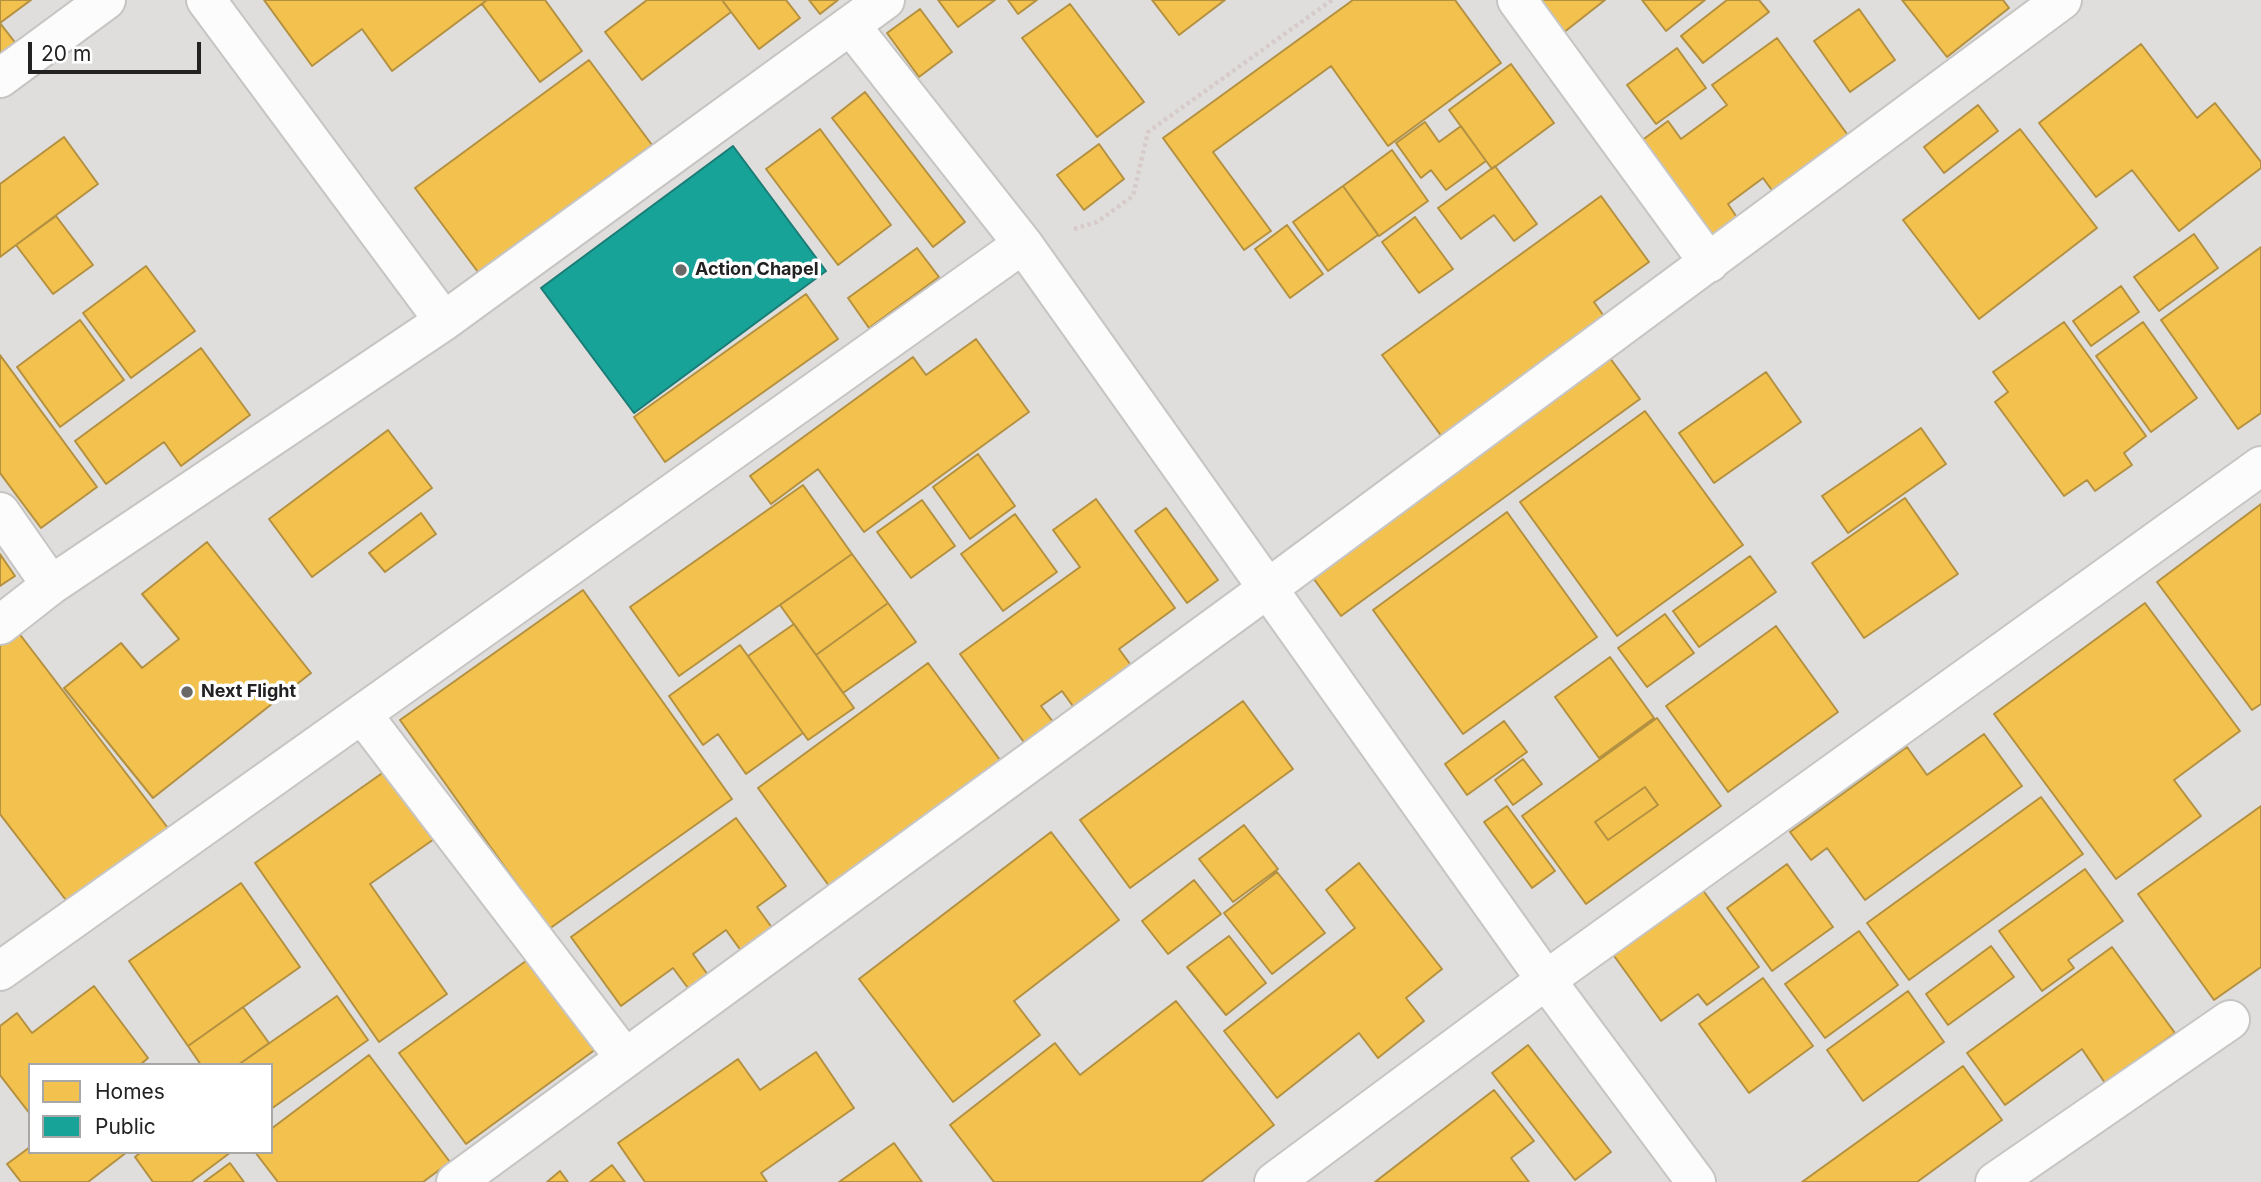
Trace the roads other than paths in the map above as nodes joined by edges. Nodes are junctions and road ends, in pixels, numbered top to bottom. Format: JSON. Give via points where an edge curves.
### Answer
{"nodes":[{"id":1,"x":106,"y":0,"type":"edge"},
{"id":2,"x":206,"y":0,"type":"edge"},
{"id":3,"x":885,"y":0,"type":"edge"},
{"id":4,"x":1517,"y":0,"type":"edge"},
{"id":5,"x":2062,"y":0,"type":"edge"},
{"id":6,"x":851,"y":26,"type":"junction"},
{"id":7,"x":0,"y":78,"type":"edge"},
{"id":8,"x":1023,"y":244,"type":"junction"},
{"id":9,"x":1709,"y":264,"type":"junction"},
{"id":10,"x":444,"y":321,"type":"junction"},
{"id":11,"x":2261,"y":467,"type":"edge"},
{"id":12,"x":0,"y":512,"type":"edge"},
{"id":13,"x":51,"y":585,"type":"junction"},
{"id":14,"x":1266,"y":589,"type":"junction"},
{"id":15,"x":0,"y":625,"type":"edge"},
{"id":16,"x":362,"y":714,"type":"junction"},
{"id":17,"x":0,"y":971,"type":"edge"},
{"id":18,"x":1546,"y":980,"type":"junction"},
{"id":19,"x":2230,"y":1020,"type":"dead end"},
{"id":20,"x":625,"y":1058,"type":"junction"},
{"id":21,"x":456,"y":1182,"type":"edge"},
{"id":22,"x":1274,"y":1182,"type":"edge"},
{"id":23,"x":1696,"y":1182,"type":"edge"},
{"id":24,"x":1994,"y":1182,"type":"edge"}],
"edges":[{"from":1,"to":7,"type":"street"},
{"from":2,"to":10,"type":"street"},
{"from":3,"to":6,"type":"street"},
{"from":4,"to":9,"type":"street"},
{"from":5,"to":9,"type":"street"},
{"from":6,"to":8,"type":"street"},
{"from":6,"to":10,"type":"street"},
{"from":8,"to":14,"type":"street"},
{"from":8,"to":16,"type":"street"},
{"from":9,"to":14,"type":"street"},
{"from":10,"to":13,"type":"street"},
{"from":11,"to":18,"type":"street"},
{"from":12,"to":13,"type":"street"},
{"from":13,"to":15,"type":"street"},
{"from":14,"to":18,"type":"street"},
{"from":14,"to":20,"type":"street"},
{"from":16,"to":17,"type":"street"},
{"from":16,"to":20,"type":"street"},
{"from":18,"to":22,"type":"street"},
{"from":18,"to":23,"type":"street"},
{"from":19,"to":24,"type":"street"},
{"from":20,"to":21,"type":"street"}]}
